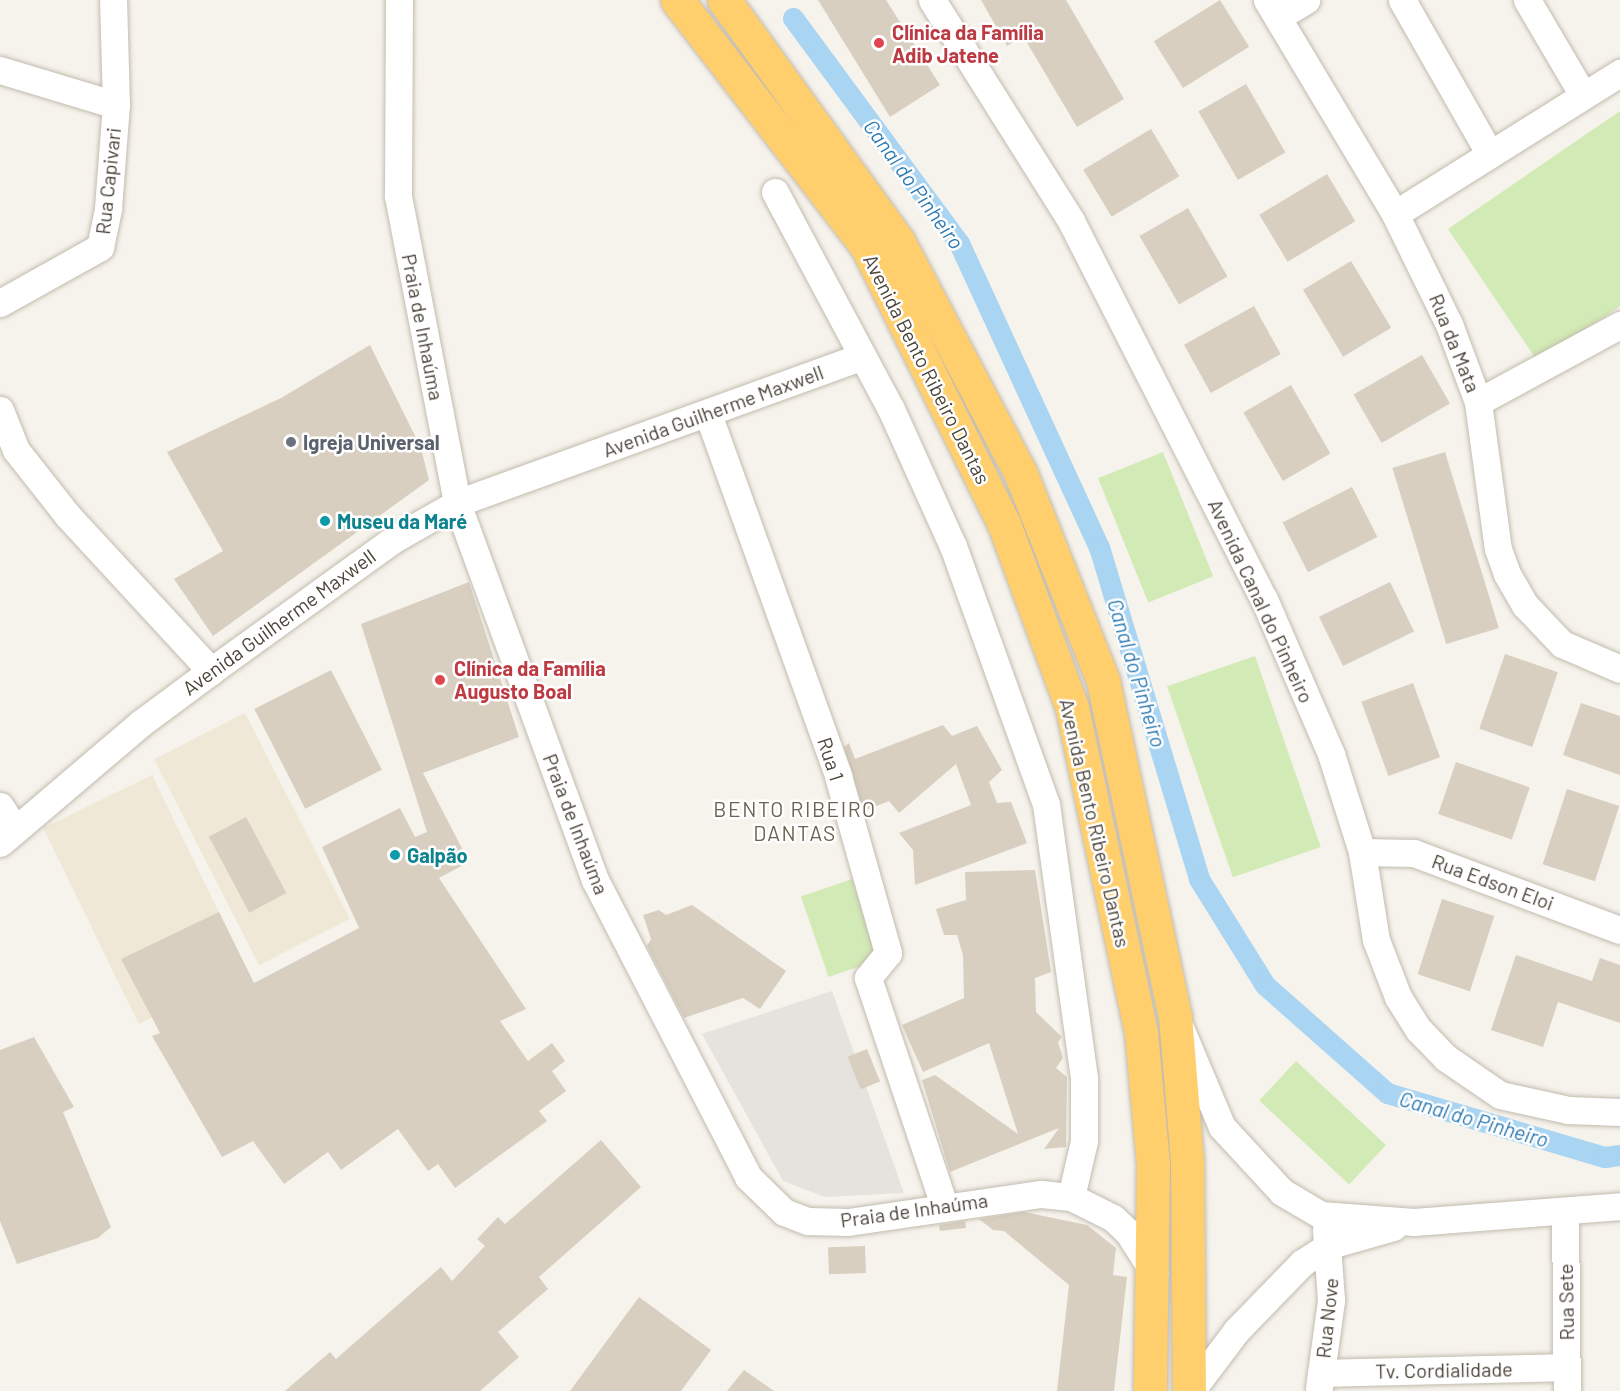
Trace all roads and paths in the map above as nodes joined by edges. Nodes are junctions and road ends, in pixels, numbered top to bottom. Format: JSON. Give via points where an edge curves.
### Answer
{"nodes":[{"id":1,"x":113,"y":0,"type":"edge"},
{"id":2,"x":399,"y":0,"type":"edge"},
{"id":3,"x":676,"y":0,"type":"edge"},
{"id":4,"x":724,"y":0,"type":"edge"},
{"id":5,"x":932,"y":0,"type":"edge"},
{"id":6,"x":1306,"y":0,"type":"edge"},
{"id":7,"x":1402,"y":0,"type":"edge"},
{"id":8,"x":1527,"y":0,"type":"edge"},
{"id":9,"x":1273,"y":9,"type":"edge"},
{"id":10,"x":0,"y":70,"type":"edge"},
{"id":11,"x":1620,"y":73,"type":"edge"},
{"id":12,"x":1583,"y":95,"type":"junction"},
{"id":13,"x":116,"y":105,"type":"junction"},
{"id":14,"x":1490,"y":154,"type":"junction"},
{"id":15,"x":775,"y":192,"type":"dead end"},
{"id":16,"x":1395,"y":214,"type":"junction"},
{"id":17,"x":0,"y":303,"type":"edge"},
{"id":18,"x":1620,"y":325,"type":"edge"},
{"id":19,"x":861,"y":357,"type":"junction"},
{"id":20,"x":1478,"y":402,"type":"junction"},
{"id":21,"x":0,"y":410,"type":"edge"},
{"id":22,"x":708,"y":414,"type":"junction"},
{"id":23,"x":8,"y":455,"type":"edge"},
{"id":24,"x":457,"y":503,"type":"junction"},
{"id":25,"x":1620,"y":669,"type":"edge"},
{"id":26,"x":211,"y":671,"type":"junction"},
{"id":27,"x":0,"y":806,"type":"edge"},
{"id":28,"x":7,"y":836,"type":"edge"},
{"id":29,"x":1362,"y":852,"type":"junction"},
{"id":30,"x":1620,"y":930,"type":"edge"},
{"id":31,"x":1175,"y":1016,"type":"junction"},
{"id":32,"x":1620,"y":1112,"type":"edge"},
{"id":33,"x":1071,"y":1197,"type":"junction"},
{"id":34,"x":944,"y":1205,"type":"junction"},
{"id":35,"x":1620,"y":1206,"type":"edge"},
{"id":36,"x":1565,"y":1213,"type":"junction"},
{"id":37,"x":1321,"y":1215,"type":"junction"},
{"id":38,"x":1412,"y":1221,"type":"junction"},
{"id":39,"x":1330,"y":1245,"type":"junction"},
{"id":40,"x":1155,"y":1274,"type":"junction"},
{"id":41,"x":1567,"y":1379,"type":"edge"},
{"id":42,"x":1320,"y":1382,"type":"edge"},
{"id":43,"x":1150,"y":1391,"type":"edge"},
{"id":44,"x":1190,"y":1391,"type":"edge"}],
"edges":[{"from":1,"to":13,"type":"street","name":"Rua Capivari"},
{"from":2,"to":24,"type":"street","name":"Praia de Inhaúma","via":[[398,196]]},
{"from":3,"to":40,"type":"highway","name":"Avenida Bento Ribeiro Dantas","via":[[867,247],[1004,524],[1072,708],[1141,1032],[1153,1165]]},
{"from":4,"to":31,"type":"highway","name":"Avenida Bento Ribeiro Dantas","via":[[887,224],[1034,504],[1103,681]]},
{"from":5,"to":29,"type":"street","name":"Avenida Canal do Pinheiro","via":[[1071,221],[1264,599],[1331,754]]},
{"from":6,"to":9,"type":"street"},
{"from":7,"to":14,"type":"street"},
{"from":8,"to":12,"type":"street"},
{"from":9,"to":16,"type":"street","name":"Rua da Mata"},
{"from":10,"to":13,"type":"street"},
{"from":11,"to":12,"type":"street"},
{"from":12,"to":14,"type":"street"},
{"from":13,"to":17,"type":"street","name":"Rua Capivari","via":[[100,247]]},
{"from":14,"to":16,"type":"street"},
{"from":15,"to":19,"type":"street"},
{"from":16,"to":20,"type":"street","name":"Rua da Mata","via":[[1449,324]]},
{"from":18,"to":20,"type":"street"},
{"from":19,"to":22,"type":"street","name":"Avenida Guilherme Maxwell"},
{"from":19,"to":33,"type":"street","via":[[891,409],[952,546],[1046,804],[1084,1078],[1084,1141]]},
{"from":20,"to":25,"type":"street","name":"Rua da Mata","via":[[1498,549],[1507,574],[1524,605],[1562,644]]},
{"from":21,"to":23,"type":"street"},
{"from":22,"to":24,"type":"street","name":"Avenida Guilherme Maxwell"},
{"from":22,"to":34,"type":"street","name":"Rua 1","via":[[838,776],[888,953],[868,978]]},
{"from":23,"to":26,"type":"street"},
{"from":24,"to":26,"type":"street","name":"Avenida Guilherme Maxwell","via":[[394,539]]},
{"from":24,"to":34,"type":"street","name":"Praia de Inhaúma","via":[[595,880],[748,1177],[784,1212],[808,1221],[848,1222]]},
{"from":26,"to":28,"type":"street","name":"Avenida Guilherme Maxwell"},
{"from":27,"to":28,"type":"street"},
{"from":29,"to":30,"type":"street","name":"Rua Edson Eloi","via":[[1414,853]]},
{"from":29,"to":32,"type":"street","name":"Avenida Canal do Pinheiro","via":[[1386,971],[1414,1022],[1432,1044],[1500,1095],[1568,1110]]},
{"from":31,"to":37,"type":"street","via":[[1222,1127],[1282,1192]]},
{"from":31,"to":44,"type":"highway","name":"Avenida Bento Ribeiro Dantas","via":[[1187,1163]]},
{"from":33,"to":34,"type":"street","name":"Praia de Inhaúma","via":[[1041,1194]]},
{"from":33,"to":40,"type":"street","name":"Praia de Inhaúma","via":[[1128,1232]]},
{"from":35,"to":36,"type":"street"},
{"from":36,"to":38,"type":"street"},
{"from":36,"to":41,"type":"street","name":"Rua Sete"},
{"from":37,"to":38,"type":"street"},
{"from":37,"to":39,"type":"street","name":"Rua Nove"},
{"from":38,"to":39,"type":"street"},
{"from":39,"to":42,"type":"street","name":"Rua Nove","via":[[1331,1300]]},
{"from":39,"to":44,"type":"street","via":[[1278,1284]]},
{"from":40,"to":43,"type":"highway","name":"Avenida Bento Ribeiro Dantas"},
{"from":41,"to":42,"type":"street","name":"Tv. Cordialidade"}]}
